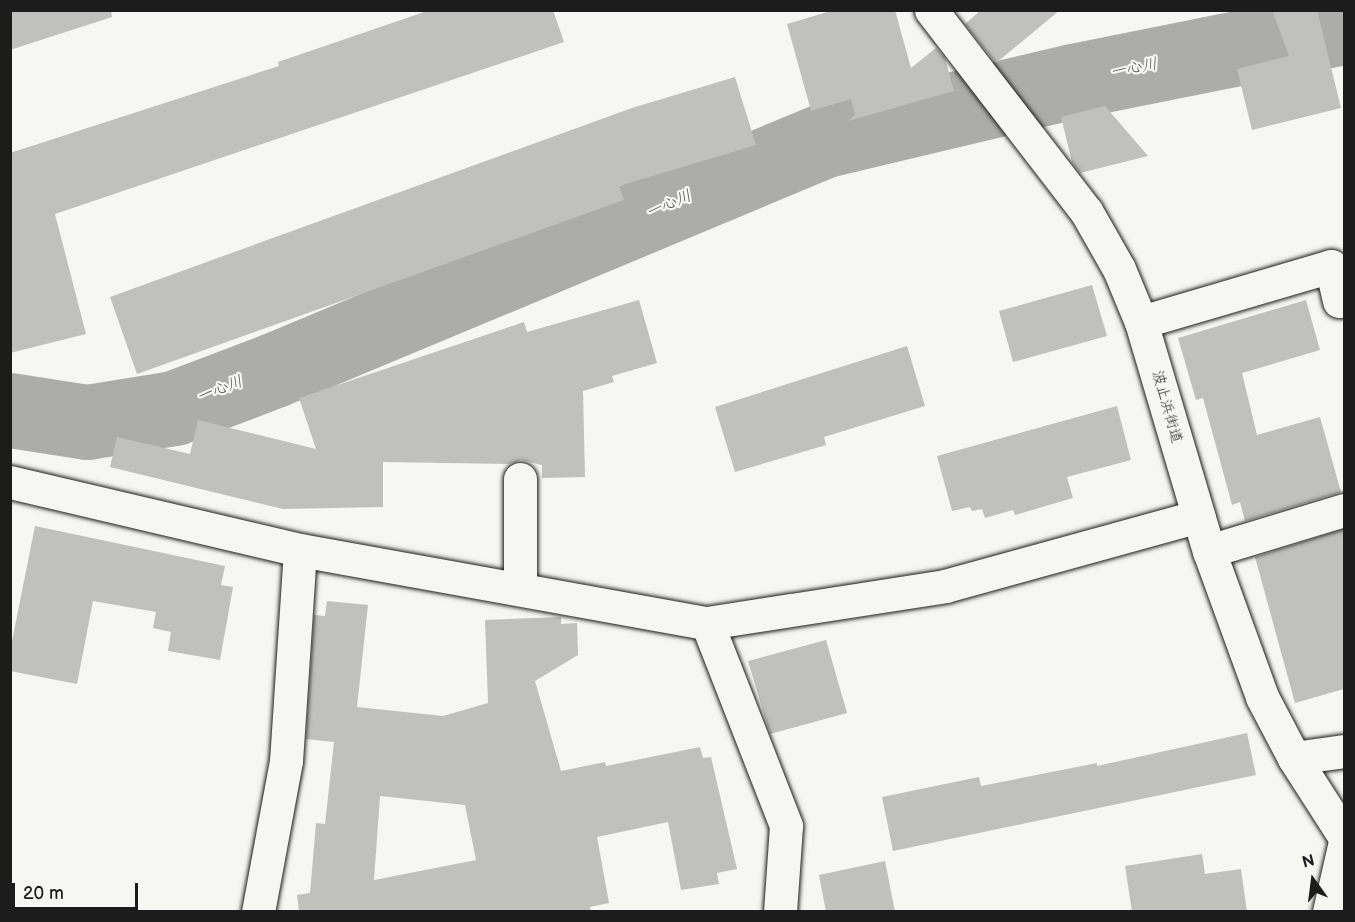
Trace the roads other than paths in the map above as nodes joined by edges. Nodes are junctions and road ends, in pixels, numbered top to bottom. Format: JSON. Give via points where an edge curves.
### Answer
{"nodes":[{"id":1,"x":931,"y":10,"type":"edge"},
{"id":2,"x":1342,"y":306,"type":"edge"},
{"id":3,"x":1141,"y":322,"type":"junction"},
{"id":4,"x":520,"y":478,"type":"dead end"},
{"id":5,"x":10,"y":482,"type":"edge"},
{"id":6,"x":1344,"y":510,"type":"edge"},
{"id":7,"x":1199,"y":516,"type":"junction"},
{"id":8,"x":300,"y":550,"type":"junction"},
{"id":9,"x":1209,"y":551,"type":"junction"},
{"id":10,"x":520,"y":589,"type":"junction"},
{"id":11,"x":707,"y":622,"type":"junction"},
{"id":12,"x":1344,"y":751,"type":"edge"},
{"id":13,"x":1294,"y":758,"type":"junction"},
{"id":14,"x":1344,"y":836,"type":"edge"},
{"id":15,"x":1344,"y":846,"type":"edge"},
{"id":16,"x":258,"y":912,"type":"edge"},
{"id":17,"x":780,"y":912,"type":"edge"},
{"id":18,"x":1329,"y":912,"type":"edge"}],
"edges":[{"from":1,"to":3,"type":"street","name":"波止浜街道","via":[[1086,211],[1119,269]]},
{"from":2,"to":3,"type":"street","via":[[1331,266]]},
{"from":3,"to":7,"type":"street","name":"波止浜街道"},
{"from":4,"to":10,"type":"street"},
{"from":5,"to":8,"type":"street"},
{"from":6,"to":9,"type":"street"},
{"from":7,"to":9,"type":"street","name":"波止浜街道"},
{"from":7,"to":11,"type":"street","via":[[945,586]]},
{"from":8,"to":10,"type":"street"},
{"from":8,"to":16,"type":"street","via":[[286,761]]},
{"from":9,"to":13,"type":"street","name":"波止浜街道","via":[[1262,697]]},
{"from":10,"to":11,"type":"street"},
{"from":11,"to":17,"type":"street","via":[[786,826]]},
{"from":12,"to":13,"type":"street"},
{"from":13,"to":14,"type":"street","name":"波止浜街道"},
{"from":15,"to":18,"type":"street"}]}
